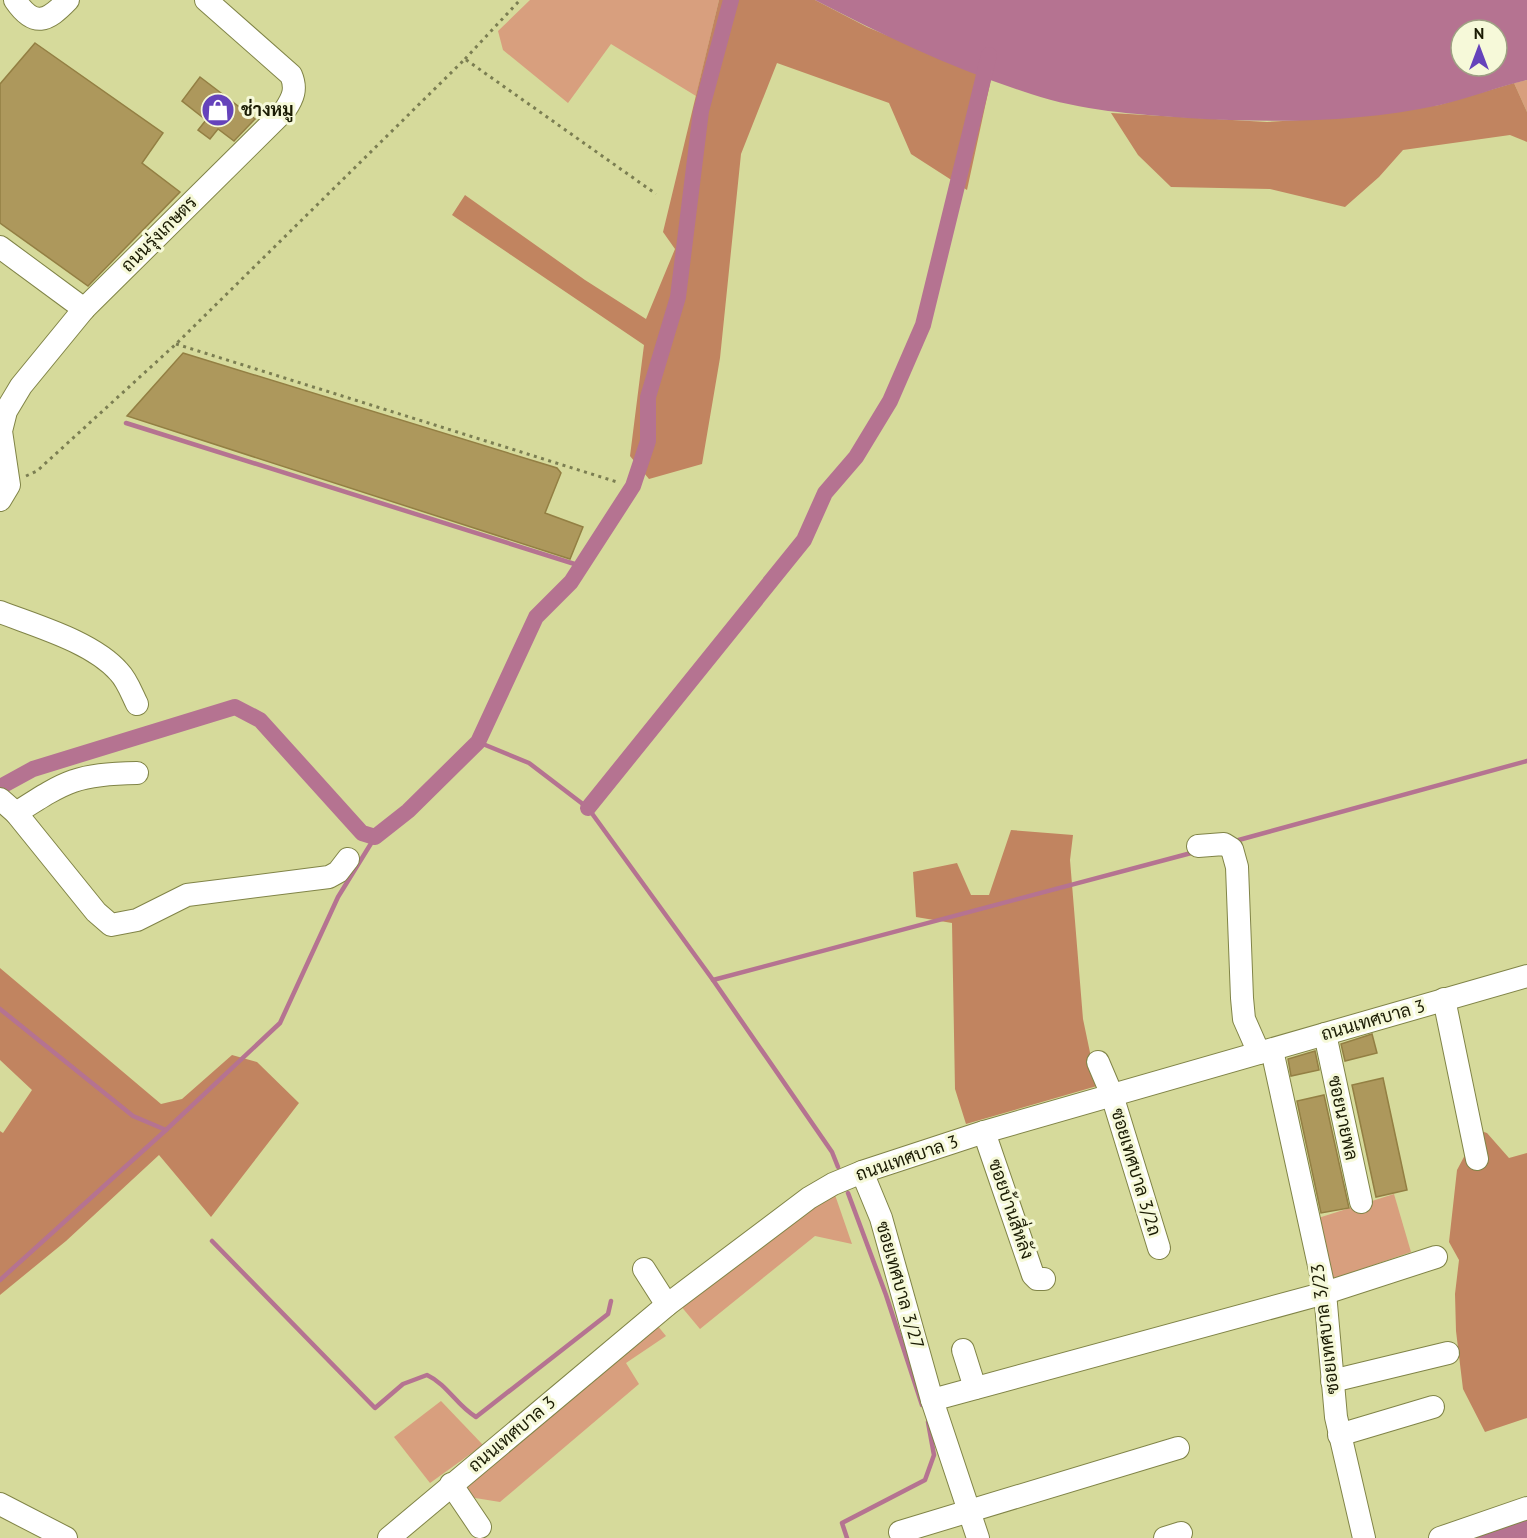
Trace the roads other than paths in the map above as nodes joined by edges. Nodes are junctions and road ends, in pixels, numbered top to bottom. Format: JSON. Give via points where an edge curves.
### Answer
{"nodes":[{"id":1,"x":15,"y":0,"type":"edge"},
{"id":2,"x":68,"y":0,"type":"edge"},
{"id":3,"x":206,"y":0,"type":"edge"},
{"id":4,"x":0,"y":247,"type":"edge"},
{"id":5,"x":84,"y":309,"type":"junction"},
{"id":6,"x":4,"y":493,"type":"edge"},
{"id":7,"x":0,"y":612,"type":"edge"},
{"id":8,"x":137,"y":704,"type":"dead end"},
{"id":9,"x":136,"y":773,"type":"dead end"},
{"id":10,"x":6,"y":804,"type":"edge"},
{"id":11,"x":1198,"y":846,"type":"dead end"},
{"id":12,"x":348,"y":859,"type":"dead end"},
{"id":13,"x":1527,"y":976,"type":"edge"},
{"id":14,"x":1444,"y":999,"type":"junction"},
{"id":15,"x":1325,"y":1034,"type":"junction"},
{"id":16,"x":1265,"y":1051,"type":"junction"},
{"id":17,"x":1098,"y":1062,"type":"dead end"},
{"id":18,"x":1112,"y":1095,"type":"junction"},
{"id":19,"x":984,"y":1132,"type":"junction"},
{"id":20,"x":1477,"y":1159,"type":"dead end"},
{"id":21,"x":862,"y":1172,"type":"junction"},
{"id":22,"x":1361,"y":1202,"type":"dead end"},
{"id":23,"x":1160,"y":1248,"type":"dead end"},
{"id":24,"x":1436,"y":1257,"type":"dead end"},
{"id":25,"x":644,"y":1269,"type":"dead end"},
{"id":26,"x":1044,"y":1279,"type":"dead end"},
{"id":27,"x":1325,"y":1293,"type":"junction"},
{"id":28,"x":667,"y":1305,"type":"junction"},
{"id":29,"x":963,"y":1350,"type":"dead end"},
{"id":30,"x":1448,"y":1353,"type":"dead end"},
{"id":31,"x":1332,"y":1381,"type":"junction"},
{"id":32,"x":975,"y":1388,"type":"junction"},
{"id":33,"x":932,"y":1400,"type":"junction"},
{"id":34,"x":1433,"y":1407,"type":"dead end"},
{"id":35,"x":1339,"y":1435,"type":"junction"},
{"id":36,"x":1178,"y":1448,"type":"dead end"},
{"id":37,"x":451,"y":1484,"type":"junction"},
{"id":38,"x":0,"y":1504,"type":"edge"},
{"id":39,"x":1527,"y":1508,"type":"edge"},
{"id":40,"x":970,"y":1512,"type":"junction"},
{"id":41,"x":480,"y":1527,"type":"dead end"},
{"id":42,"x":900,"y":1532,"type":"dead end"},
{"id":43,"x":66,"y":1538,"type":"edge"},
{"id":44,"x":389,"y":1538,"type":"edge"},
{"id":45,"x":978,"y":1538,"type":"edge"},
{"id":46,"x":1364,"y":1538,"type":"edge"},
{"id":47,"x":1440,"y":1538,"type":"edge"}],
"edges":[{"from":1,"to":2,"type":"street","via":[[24,13],[37,19],[52,17]]},
{"from":3,"to":5,"type":"street","name":"ถนนรุ่งเกษตร","via":[[291,75],[295,86],[293,99]]},
{"from":4,"to":5,"type":"street"},
{"from":5,"to":6,"type":"street","name":"ถนนรุ่งเกษตร","via":[[21,386],[6,411],[2,431]]},
{"from":7,"to":8,"type":"street","via":[[111,662],[122,674]]},
{"from":9,"to":10,"type":"street","via":[[78,778]]},
{"from":10,"to":12,"type":"street","via":[[111,925],[137,920],[187,895],[329,877]]},
{"from":11,"to":16,"type":"street","name":"ซอยเทศบาล 3/23","via":[[1224,844],[1232,849],[1237,867],[1244,1019]]},
{"from":13,"to":14,"type":"street","name":"ถนนเทศบาล 3"},
{"from":14,"to":15,"type":"street","name":"ถนนเทศบาล 3"},
{"from":14,"to":20,"type":"street"},
{"from":15,"to":16,"type":"street","name":"ถนนเทศบาล 3"},
{"from":15,"to":22,"type":"street","name":"ซอยนายพล"},
{"from":16,"to":18,"type":"street","name":"ถนนเทศบาล 3"},
{"from":16,"to":27,"type":"street","name":"ซอยเทศบาล 3/23"},
{"from":17,"to":18,"type":"street","name":"ซอยเทศบาล 3/2ถ"},
{"from":18,"to":19,"type":"street","name":"ถนนเทศบาล 3"},
{"from":18,"to":23,"type":"street","name":"ซอยเทศบาล 3/2ถ"},
{"from":19,"to":21,"type":"street","name":"ถนนเทศบาล 3"},
{"from":19,"to":26,"type":"street","name":"ซอยบ้านสี่หลัง","via":[[1033,1275]]},
{"from":21,"to":28,"type":"street","name":"ถนนเทศบาล 3","via":[[809,1197]]},
{"from":21,"to":33,"type":"street","name":"ซอยเทศบาล 3/27","via":[[881,1218]]},
{"from":24,"to":27,"type":"street"},
{"from":25,"to":28,"type":"street"},
{"from":27,"to":31,"type":"street","name":"ซอยเทศบาล 3/23"},
{"from":27,"to":32,"type":"street"},
{"from":28,"to":37,"type":"street","name":"ถนนเทศบาล 3"},
{"from":29,"to":32,"type":"street"},
{"from":30,"to":31,"type":"street"},
{"from":31,"to":35,"type":"street","name":"ซอยเทศบาล 3/23"},
{"from":32,"to":33,"type":"street"},
{"from":33,"to":40,"type":"street","name":"ซอยเทศบาล 3/27"},
{"from":34,"to":35,"type":"street"},
{"from":35,"to":46,"type":"street","name":"ซอยเทศบาล 3/23"},
{"from":36,"to":40,"type":"street"},
{"from":37,"to":41,"type":"street"},
{"from":37,"to":44,"type":"street","name":"ถนนเทศบาล 3"},
{"from":38,"to":43,"type":"street"},
{"from":39,"to":47,"type":"street"},
{"from":40,"to":42,"type":"street"},
{"from":40,"to":45,"type":"street","name":"ซอยเทศบาล 3/27"}]}
